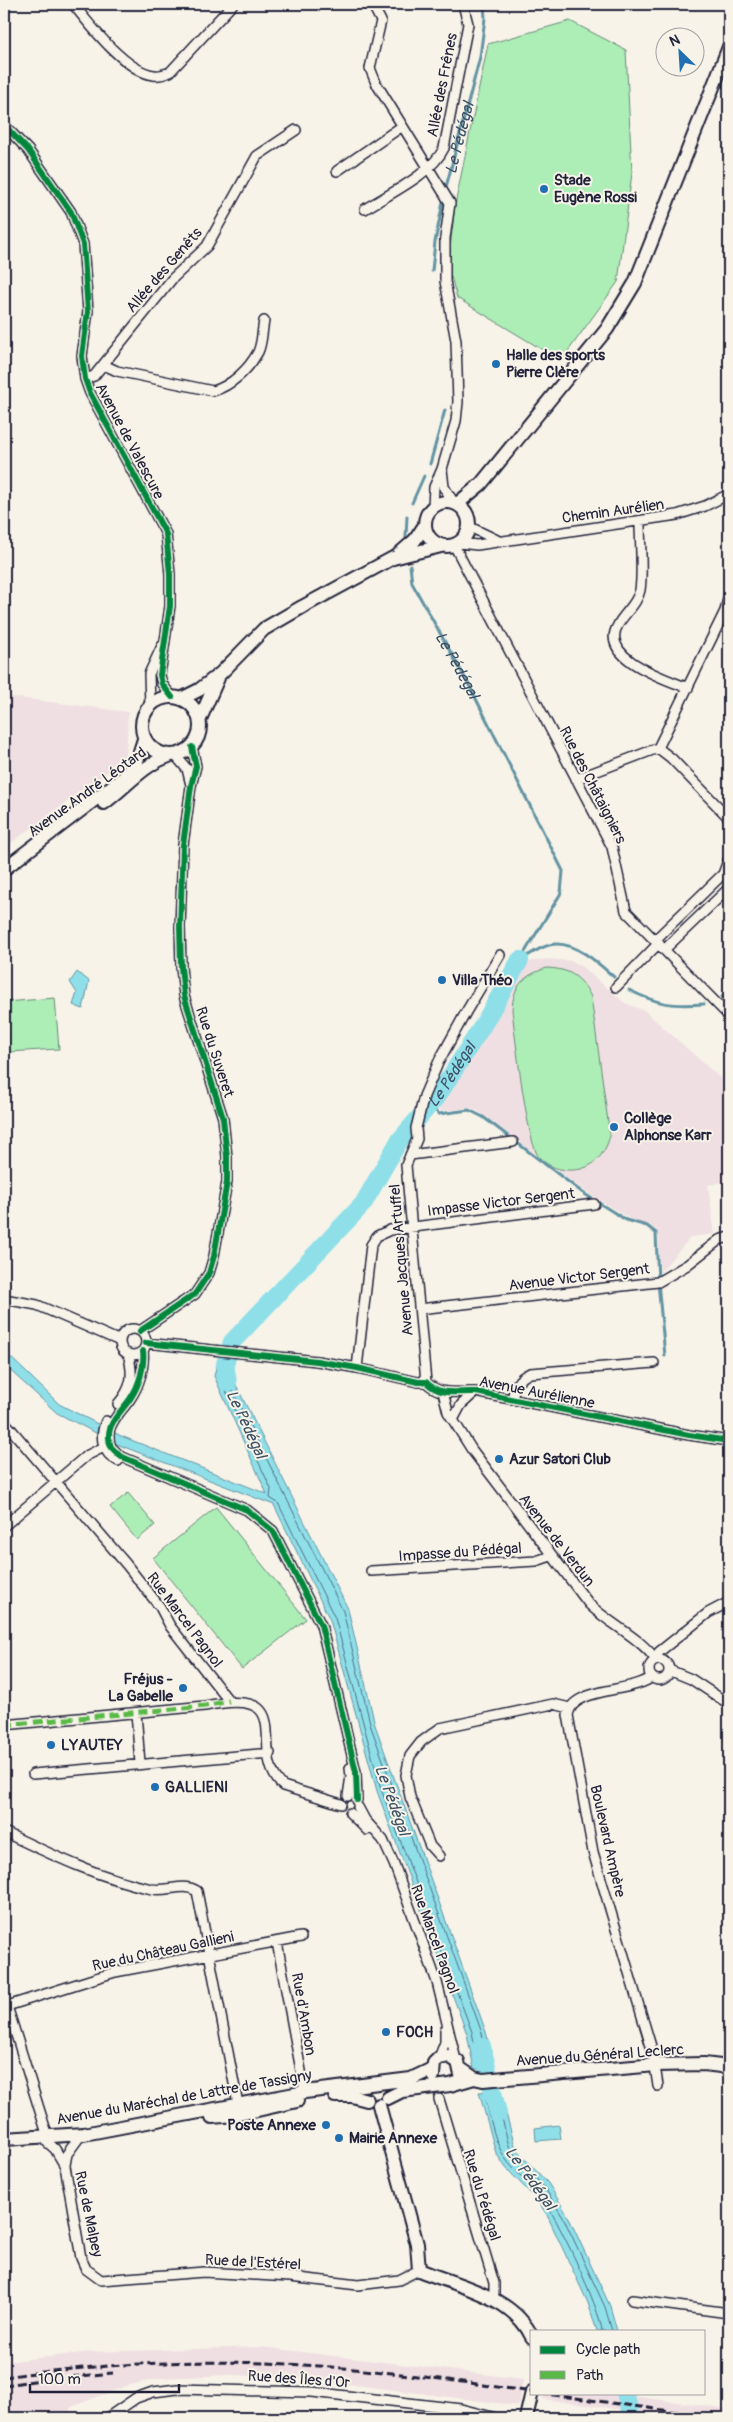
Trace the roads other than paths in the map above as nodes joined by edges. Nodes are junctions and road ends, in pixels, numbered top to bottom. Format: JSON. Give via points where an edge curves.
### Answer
{"nodes":[{"id":1,"x":73,"y":4,"type":"edge"},
{"id":2,"x":233,"y":4,"type":"edge"},
{"id":3,"x":372,"y":4,"type":"edge"},
{"id":4,"x":463,"y":4,"type":"edge"},
{"id":5,"x":729,"y":47,"type":"edge"},
{"id":6,"x":4,"y":125,"type":"edge"},
{"id":7,"x":401,"y":126,"type":"junction"},
{"id":8,"x":296,"y":130,"type":"dead end"},
{"id":9,"x":429,"y":167,"type":"junction"},
{"id":10,"x":337,"y":171,"type":"dead end"},
{"id":11,"x":365,"y":209,"type":"dead end"},
{"id":12,"x":264,"y":321,"type":"dead end"},
{"id":13,"x":104,"y":365,"type":"junction"},
{"id":14,"x":85,"y":379,"type":"junction"},
{"id":15,"x":442,"y":469,"type":"junction"},
{"id":16,"x":481,"y":484,"type":"junction"},
{"id":17,"x":728,"y":498,"type":"edge"},
{"id":18,"x":455,"y":503,"type":"junction"},
{"id":19,"x":433,"y":507,"type":"junction"},
{"id":20,"x":467,"y":514,"type":"junction"},
{"id":21,"x":640,"y":522,"type":"junction"},
{"id":22,"x":425,"y":525,"type":"junction"},
{"id":23,"x":470,"y":527,"type":"junction"},
{"id":24,"x":497,"y":541,"type":"junction"},
{"id":25,"x":451,"y":545,"type":"junction"},
{"id":26,"x":393,"y":558,"type":"junction"},
{"id":27,"x":729,"y":595,"type":"edge"},
{"id":28,"x":165,"y":642,"type":"junction"},
{"id":29,"x":221,"y":673,"type":"junction"},
{"id":30,"x":688,"y":688,"type":"junction"},
{"id":31,"x":176,"y":698,"type":"junction"},
{"id":32,"x":150,"y":705,"type":"junction"},
{"id":33,"x":200,"y":718,"type":"junction"},
{"id":34,"x":144,"y":739,"type":"junction"},
{"id":35,"x":192,"y":747,"type":"junction"},
{"id":36,"x":658,"y":748,"type":"junction"},
{"id":37,"x":172,"y":756,"type":"junction"},
{"id":38,"x":576,"y":779,"type":"junction"},
{"id":39,"x":191,"y":786,"type":"junction"},
{"id":40,"x":729,"y":818,"type":"edge"},
{"id":41,"x":24,"y":855,"type":"junction"},
{"id":42,"x":729,"y":858,"type":"edge"},
{"id":43,"x":4,"y":869,"type":"edge"},
{"id":44,"x":726,"y":877,"type":"edge"},
{"id":45,"x":729,"y":888,"type":"edge"},
{"id":46,"x":660,"y":944,"type":"junction"},
{"id":47,"x":500,"y":955,"type":"dead end"},
{"id":48,"x":616,"y":987,"type":"dead end"},
{"id":49,"x":729,"y":1016,"type":"edge"},
{"id":50,"x":513,"y":1142,"type":"dead end"},
{"id":51,"x":410,"y":1155,"type":"junction"},
{"id":52,"x":594,"y":1204,"type":"dead end"},
{"id":53,"x":411,"y":1228,"type":"junction"},
{"id":54,"x":729,"y":1237,"type":"edge"},
{"id":55,"x":4,"y":1298,"type":"edge"},
{"id":56,"x":419,"y":1309,"type":"junction"},
{"id":57,"x":140,"y":1331,"type":"junction"},
{"id":58,"x":120,"y":1341,"type":"junction"},
{"id":59,"x":144,"y":1347,"type":"junction"},
{"id":60,"x":128,"y":1354,"type":"junction"},
{"id":61,"x":654,"y":1363,"type":"dead end"},
{"id":62,"x":357,"y":1368,"type":"junction"},
{"id":63,"x":426,"y":1382,"type":"junction"},
{"id":64,"x":443,"y":1392,"type":"junction"},
{"id":65,"x":475,"y":1392,"type":"junction"},
{"id":66,"x":512,"y":1399,"type":"junction"},
{"id":67,"x":118,"y":1408,"type":"junction"},
{"id":68,"x":454,"y":1420,"type":"junction"},
{"id":69,"x":4,"y":1421,"type":"edge"},
{"id":70,"x":729,"y":1441,"type":"edge"},
{"id":71,"x":105,"y":1442,"type":"junction"},
{"id":72,"x":56,"y":1484,"type":"junction"},
{"id":73,"x":4,"y":1526,"type":"edge"},
{"id":74,"x":550,"y":1556,"type":"junction"},
{"id":75,"x":371,"y":1571,"type":"dead end"},
{"id":76,"x":729,"y":1602,"type":"edge"},
{"id":77,"x":656,"y":1660,"type":"junction"},
{"id":78,"x":669,"y":1670,"type":"junction"},
{"id":79,"x":652,"y":1676,"type":"junction"},
{"id":80,"x":229,"y":1701,"type":"junction"},
{"id":81,"x":729,"y":1704,"type":"edge"},
{"id":82,"x":570,"y":1708,"type":"junction"},
{"id":83,"x":136,"y":1713,"type":"junction"},
{"id":84,"x":4,"y":1725,"type":"edge"},
{"id":85,"x":270,"y":1753,"type":"junction"},
{"id":86,"x":140,"y":1763,"type":"junction"},
{"id":87,"x":33,"y":1774,"type":"dead end"},
{"id":88,"x":348,"y":1796,"type":"junction"},
{"id":89,"x":341,"y":1804,"type":"junction"},
{"id":90,"x":358,"y":1804,"type":"junction"},
{"id":91,"x":350,"y":1813,"type":"junction"},
{"id":92,"x":4,"y":1832,"type":"edge"},
{"id":93,"x":439,"y":1856,"type":"dead end"},
{"id":94,"x":301,"y":1937,"type":"dead end"},
{"id":95,"x":277,"y":1942,"type":"junction"},
{"id":96,"x":209,"y":1954,"type":"junction"},
{"id":97,"x":5,"y":2007,"type":"edge"},
{"id":98,"x":436,"y":2064,"type":"junction"},
{"id":99,"x":459,"y":2064,"type":"junction"},
{"id":100,"x":656,"y":2065,"type":"junction"},
{"id":101,"x":729,"y":2067,"type":"edge"},
{"id":102,"x":475,"y":2078,"type":"junction"},
{"id":103,"x":455,"y":2083,"type":"junction"},
{"id":104,"x":376,"y":2084,"type":"junction"},
{"id":105,"x":441,"y":2085,"type":"junction"},
{"id":106,"x":658,"y":2086,"type":"dead end"},
{"id":107,"x":305,"y":2092,"type":"junction"},
{"id":108,"x":439,"y":2099,"type":"dead end"},
{"id":109,"x":378,"y":2101,"type":"junction"},
{"id":110,"x":238,"y":2104,"type":"junction"},
{"id":111,"x":4,"y":2139,"type":"edge"},
{"id":112,"x":78,"y":2139,"type":"junction"},
{"id":113,"x":47,"y":2140,"type":"junction"},
{"id":114,"x":4,"y":2143,"type":"edge"},
{"id":115,"x":65,"y":2166,"type":"junction"},
{"id":116,"x":86,"y":2269,"type":"joint"},
{"id":117,"x":419,"y":2270,"type":"junction"},
{"id":118,"x":491,"y":2299,"type":"junction"},
{"id":119,"x":632,"y":2300,"type":"dead end"},
{"id":120,"x":729,"y":2313,"type":"edge"},
{"id":121,"x":530,"y":2335,"type":"edge"},
{"id":122,"x":532,"y":2394,"type":"edge"},
{"id":123,"x":537,"y":2394,"type":"edge"},
{"id":124,"x":107,"y":2418,"type":"edge"},
{"id":125,"x":496,"y":2418,"type":"edge"},
{"id":126,"x":526,"y":2418,"type":"edge"},
{"id":127,"x":535,"y":2418,"type":"edge"}],
"edges":[{"from":1,"to":2,"type":"street","via":[[124,59],[157,76],[170,72]]},
{"from":3,"to":7,"type":"street","via":[[381,21],[370,68]]},
{"from":4,"to":9,"type":"street","name":"Allée des Frênes","via":[[468,24],[444,148]]},
{"from":5,"to":16,"type":"main road","via":[[622,307]]},
{"from":6,"to":14,"type":"street","name":"Avenue de Valescure","via":[[28,150],[71,212],[82,244],[88,311],[83,337]]},
{"from":7,"to":9,"type":"street"},
{"from":7,"to":10,"type":"street"},
{"from":8,"to":13,"type":"street","name":"Allée des Genêts","via":[[257,156],[207,246],[172,279]]},
{"from":9,"to":11,"type":"street","name":"Allée des Frênes"},
{"from":9,"to":15,"type":"street","via":[[450,203],[444,281],[456,341],[456,421]]},
{"from":12,"to":13,"type":"street","via":[[258,352],[250,363],[233,381],[213,391],[117,371]]},
{"from":13,"to":14,"type":"street","name":"Allée des Genêts","via":[[94,376]]},
{"from":14,"to":28,"type":"street","name":"Avenue de Valescure","via":[[166,534],[170,598]]},
{"from":15,"to":18,"type":"street","via":[[444,487]]},
{"from":15,"to":19,"type":"street","via":[[434,487]]},
{"from":16,"to":18,"type":"main road"},
{"from":16,"to":20,"type":"main road"},
{"from":17,"to":21,"type":"street","name":"Chemin Aurélien","via":[[677,515]]},
{"from":18,"to":19,"type":"main road","via":[[446,502]]},
{"from":18,"to":20,"type":"main road"},
{"from":19,"to":22,"type":"main road"},
{"from":20,"to":23,"type":"main road"},
{"from":21,"to":24,"type":"street","name":"Chemin Aurélien"},
{"from":21,"to":30,"type":"street","via":[[640,591],[616,628],[614,639],[619,653],[634,664]]},
{"from":22,"to":25,"type":"main road","via":[[430,538]]},
{"from":22,"to":26,"type":"main road","via":[[416,540]]},
{"from":23,"to":24,"type":"street"},
{"from":23,"to":25,"type":"main road","via":[[468,533]]},
{"from":24,"to":25,"type":"street","name":"Chemin Aurélien"},
{"from":25,"to":26,"type":"main road"},
{"from":25,"to":38,"type":"street","name":"Rue des Châtaigniers"},
{"from":26,"to":29,"type":"main road","via":[[264,629]]},
{"from":27,"to":30,"type":"street","via":[[725,611]]},
{"from":28,"to":31,"type":"street","name":"Avenue de Valescure","via":[[160,675],[162,684]]},
{"from":28,"to":32,"type":"street","name":"Avenue de Valescure","via":[[149,674]]},
{"from":29,"to":31,"type":"main road","via":[[199,690]]},
{"from":29,"to":33,"type":"main road"},
{"from":30,"to":36,"type":"street"},
{"from":31,"to":32,"type":"main road"},
{"from":31,"to":33,"type":"main road","via":[[193,706]]},
{"from":32,"to":34,"type":"main road","via":[[142,721]]},
{"from":33,"to":35,"type":"main road","via":[[200,734]]},
{"from":34,"to":37,"type":"main road","via":[[154,751]]},
{"from":34,"to":41,"type":"main road","name":"Avenue André Léotard","via":[[137,761],[123,778]]},
{"from":35,"to":37,"type":"main road"},
{"from":35,"to":39,"type":"street","name":"Rue du Suveret","via":[[196,766]]},
{"from":36,"to":38,"type":"street"},
{"from":36,"to":40,"type":"street"},
{"from":37,"to":39,"type":"street","name":"Rue du Suveret","via":[[187,769]]},
{"from":37,"to":41,"type":"main road","name":"Avenue André Léotard","via":[[152,762],[123,790],[36,851]]},
{"from":38,"to":46,"type":"street","name":"Rue des Châtaigniers","via":[[612,847],[626,911]]},
{"from":39,"to":57,"type":"street","name":"Rue du Suveret","via":[[184,845],[181,966],[184,996],[223,1118],[227,1182],[214,1256],[202,1286],[180,1306]]},
{"from":41,"to":43,"type":"main road","name":"Avenue André Léotard"},
{"from":42,"to":44,"type":"street"},
{"from":44,"to":46,"type":"street"},
{"from":45,"to":46,"type":"street"},
{"from":46,"to":48,"type":"street"},
{"from":46,"to":49,"type":"street","name":"Rue des Châtaigniers"},
{"from":47,"to":51,"type":"street","name":"Avenue Jacques Artuffel","via":[[439,1061],[422,1105],[417,1138]]},
{"from":50,"to":51,"type":"street"},
{"from":51,"to":53,"type":"street","name":"Avenue Jacques Artuffel","via":[[406,1164]]},
{"from":52,"to":53,"type":"street","name":"Impasse Victor Sergent"},
{"from":53,"to":56,"type":"street","name":"Avenue Jacques Artuffel"},
{"from":53,"to":62,"type":"street","name":"Impasse Victor Sergent","via":[[390,1230],[377,1236],[371,1245]]},
{"from":54,"to":56,"type":"street","name":"Avenue Victor Sergent","via":[[719,1240],[658,1282]]},
{"from":55,"to":58,"type":"street","via":[[37,1305]]},
{"from":56,"to":63,"type":"street","name":"Avenue Jacques Artuffel"},
{"from":57,"to":58,"type":"street","via":[[127,1330]]},
{"from":57,"to":59,"type":"street","via":[[145,1336]]},
{"from":58,"to":60,"type":"street","via":[[121,1349]]},
{"from":59,"to":60,"type":"street","via":[[136,1355]]},
{"from":59,"to":62,"type":"street","via":[[250,1354]]},
{"from":59,"to":67,"type":"street","via":[[137,1385],[130,1400]]},
{"from":60,"to":67,"type":"street","via":[[132,1380]]},
{"from":61,"to":66,"type":"street","via":[[530,1373],[515,1385]]},
{"from":62,"to":63,"type":"street"},
{"from":63,"to":64,"type":"street"},
{"from":64,"to":65,"type":"street","name":"Avenue Aurélienne"},
{"from":64,"to":68,"type":"street","name":"Avenue de Verdun"},
{"from":65,"to":66,"type":"street","name":"Avenue Aurélienne"},
{"from":65,"to":68,"type":"street","via":[[461,1405]]},
{"from":66,"to":70,"type":"street","name":"Avenue Aurélienne"},
{"from":67,"to":71,"type":"street"},
{"from":68,"to":74,"type":"street","name":"Avenue de Verdun","via":[[472,1450]]},
{"from":69,"to":72,"type":"street","name":"Rue Marcel Pagnol"},
{"from":71,"to":72,"type":"street"},
{"from":71,"to":88,"type":"street","via":[[107,1452],[119,1461],[242,1513],[265,1531],[274,1543],[312,1617],[320,1640],[350,1766]]},
{"from":71,"to":90,"type":"street","via":[[120,1456],[247,1510],[273,1531],[321,1625],[356,1772]]},
{"from":72,"to":73,"type":"street"},
{"from":72,"to":80,"type":"street","name":"Rue Marcel Pagnol","via":[[160,1607],[170,1626]]},
{"from":74,"to":75,"type":"street","name":"Impasse du Pédégal","via":[[536,1561]]},
{"from":74,"to":77,"type":"street","name":"Avenue de Verdun","via":[[589,1604],[646,1648]]},
{"from":76,"to":77,"type":"street","via":[[708,1612],[659,1652]]},
{"from":77,"to":78,"type":"street","via":[[663,1660]]},
{"from":77,"to":79,"type":"street","via":[[649,1669]]},
{"from":78,"to":79,"type":"street","via":[[663,1679]]},
{"from":78,"to":81,"type":"street","via":[[691,1679]]},
{"from":79,"to":82,"type":"street","via":[[638,1684],[584,1697]]},
{"from":80,"to":83,"type":"street"},
{"from":80,"to":85,"type":"street","via":[[262,1711],[268,1725]]},
{"from":82,"to":93,"type":"street","via":[[553,1704],[440,1728],[421,1742],[410,1756],[406,1775],[410,1797],[430,1846]]},
{"from":82,"to":100,"type":"street","name":"Boulevard Ampère","via":[[569,1724],[594,1852]]},
{"from":83,"to":84,"type":"street"},
{"from":83,"to":86,"type":"street"},
{"from":85,"to":86,"type":"street"},
{"from":85,"to":89,"type":"street","via":[[274,1776],[283,1786]]},
{"from":86,"to":87,"type":"street"},
{"from":88,"to":89,"type":"street"},
{"from":88,"to":90,"type":"street"},
{"from":89,"to":91,"type":"street","name":"Rue Marcel Pagnol"},
{"from":90,"to":91,"type":"street"},
{"from":90,"to":99,"type":"street","name":"Rue Marcel Pagnol","via":[[365,1820],[383,1840],[394,1864],[438,1982]]},
{"from":91,"to":98,"type":"street","name":"Rue Marcel Pagnol","via":[[384,1853],[432,1981],[445,2035]]},
{"from":92,"to":96,"type":"street","via":[[96,1873],[154,1889],[190,1886],[197,1892]]},
{"from":94,"to":95,"type":"street","name":"Rue du Château Gallieni"},
{"from":95,"to":96,"type":"street","name":"Rue du Château Gallieni"},
{"from":95,"to":107,"type":"street","name":"Rue d'Ambon"},
{"from":96,"to":97,"type":"street","name":"Rue du Château Gallieni","via":[[115,1972]]},
{"from":96,"to":110,"type":"street"},
{"from":97,"to":113,"type":"street"},
{"from":98,"to":99,"type":"main road","via":[[448,2056]]},
{"from":98,"to":104,"type":"main road","name":"Avenue du Maréchal de Lattre de Tassigny","via":[[419,2077]]},
{"from":98,"to":105,"type":"main road","via":[[433,2077]]},
{"from":99,"to":102,"type":"main road"},
{"from":99,"to":103,"type":"main road","via":[[461,2074]]},
{"from":100,"to":101,"type":"main road","name":"Avenue du Général Leclerc"},
{"from":100,"to":102,"type":"main road","name":"Avenue du Général Leclerc"},
{"from":100,"to":106,"type":"street","name":"Boulevard Ampère"},
{"from":102,"to":103,"type":"main road","name":"Avenue du Général Leclerc"},
{"from":103,"to":105,"type":"main road"},
{"from":104,"to":107,"type":"main road","name":"Avenue du Maréchal de Lattre de Tassigny"},
{"from":104,"to":109,"type":"main road","via":[[387,2089]]},
{"from":104,"to":109,"type":"main road","via":[[366,2091]]},
{"from":105,"to":109,"type":"main road","via":[[402,2091]]},
{"from":107,"to":110,"type":"main road","name":"Avenue du Maréchal de Lattre de Tassigny"},
{"from":108,"to":118,"type":"street","name":"Rue du Pédégal","via":[[494,2283]]},
{"from":109,"to":112,"type":"main road","name":"Avenue du Maréchal de Lattre de Tassigny","via":[[344,2095],[301,2100],[235,2115],[198,2118]]},
{"from":109,"to":117,"type":"main road","via":[[417,2244]]},
{"from":110,"to":113,"type":"main road","name":"Avenue du Maréchal de Lattre de Tassigny"},
{"from":111,"to":113,"type":"main road","name":"Avenue du Maréchal de Lattre de Tassigny"},
{"from":112,"to":113,"type":"main road","name":"Avenue du Maréchal de Lattre de Tassigny"},
{"from":112,"to":115,"type":"street","name":"Rue de Malpey","via":[[66,2154]]},
{"from":113,"to":114,"type":"main road","name":"Avenue du Maréchal de Lattre de Tassigny"},
{"from":113,"to":115,"type":"street","name":"Rue de Malpey"},
{"from":115,"to":116,"type":"street","name":"Rue de Malpey","via":[[81,2258]]},
{"from":116,"to":117,"type":"street","name":"Rue de l'Estérel","via":[[101,2280],[204,2272],[358,2284],[398,2280]]},
{"from":117,"to":118,"type":"main road"},
{"from":118,"to":121,"type":"main road","via":[[512,2310]]},
{"from":119,"to":120,"type":"street"},
{"from":122,"to":126,"type":"main road"},
{"from":123,"to":127,"type":"main road"},
{"from":124,"to":125,"type":"street","name":"Rue des Îles d'Or","via":[[136,2398],[177,2389],[312,2392],[461,2409]]}]}
